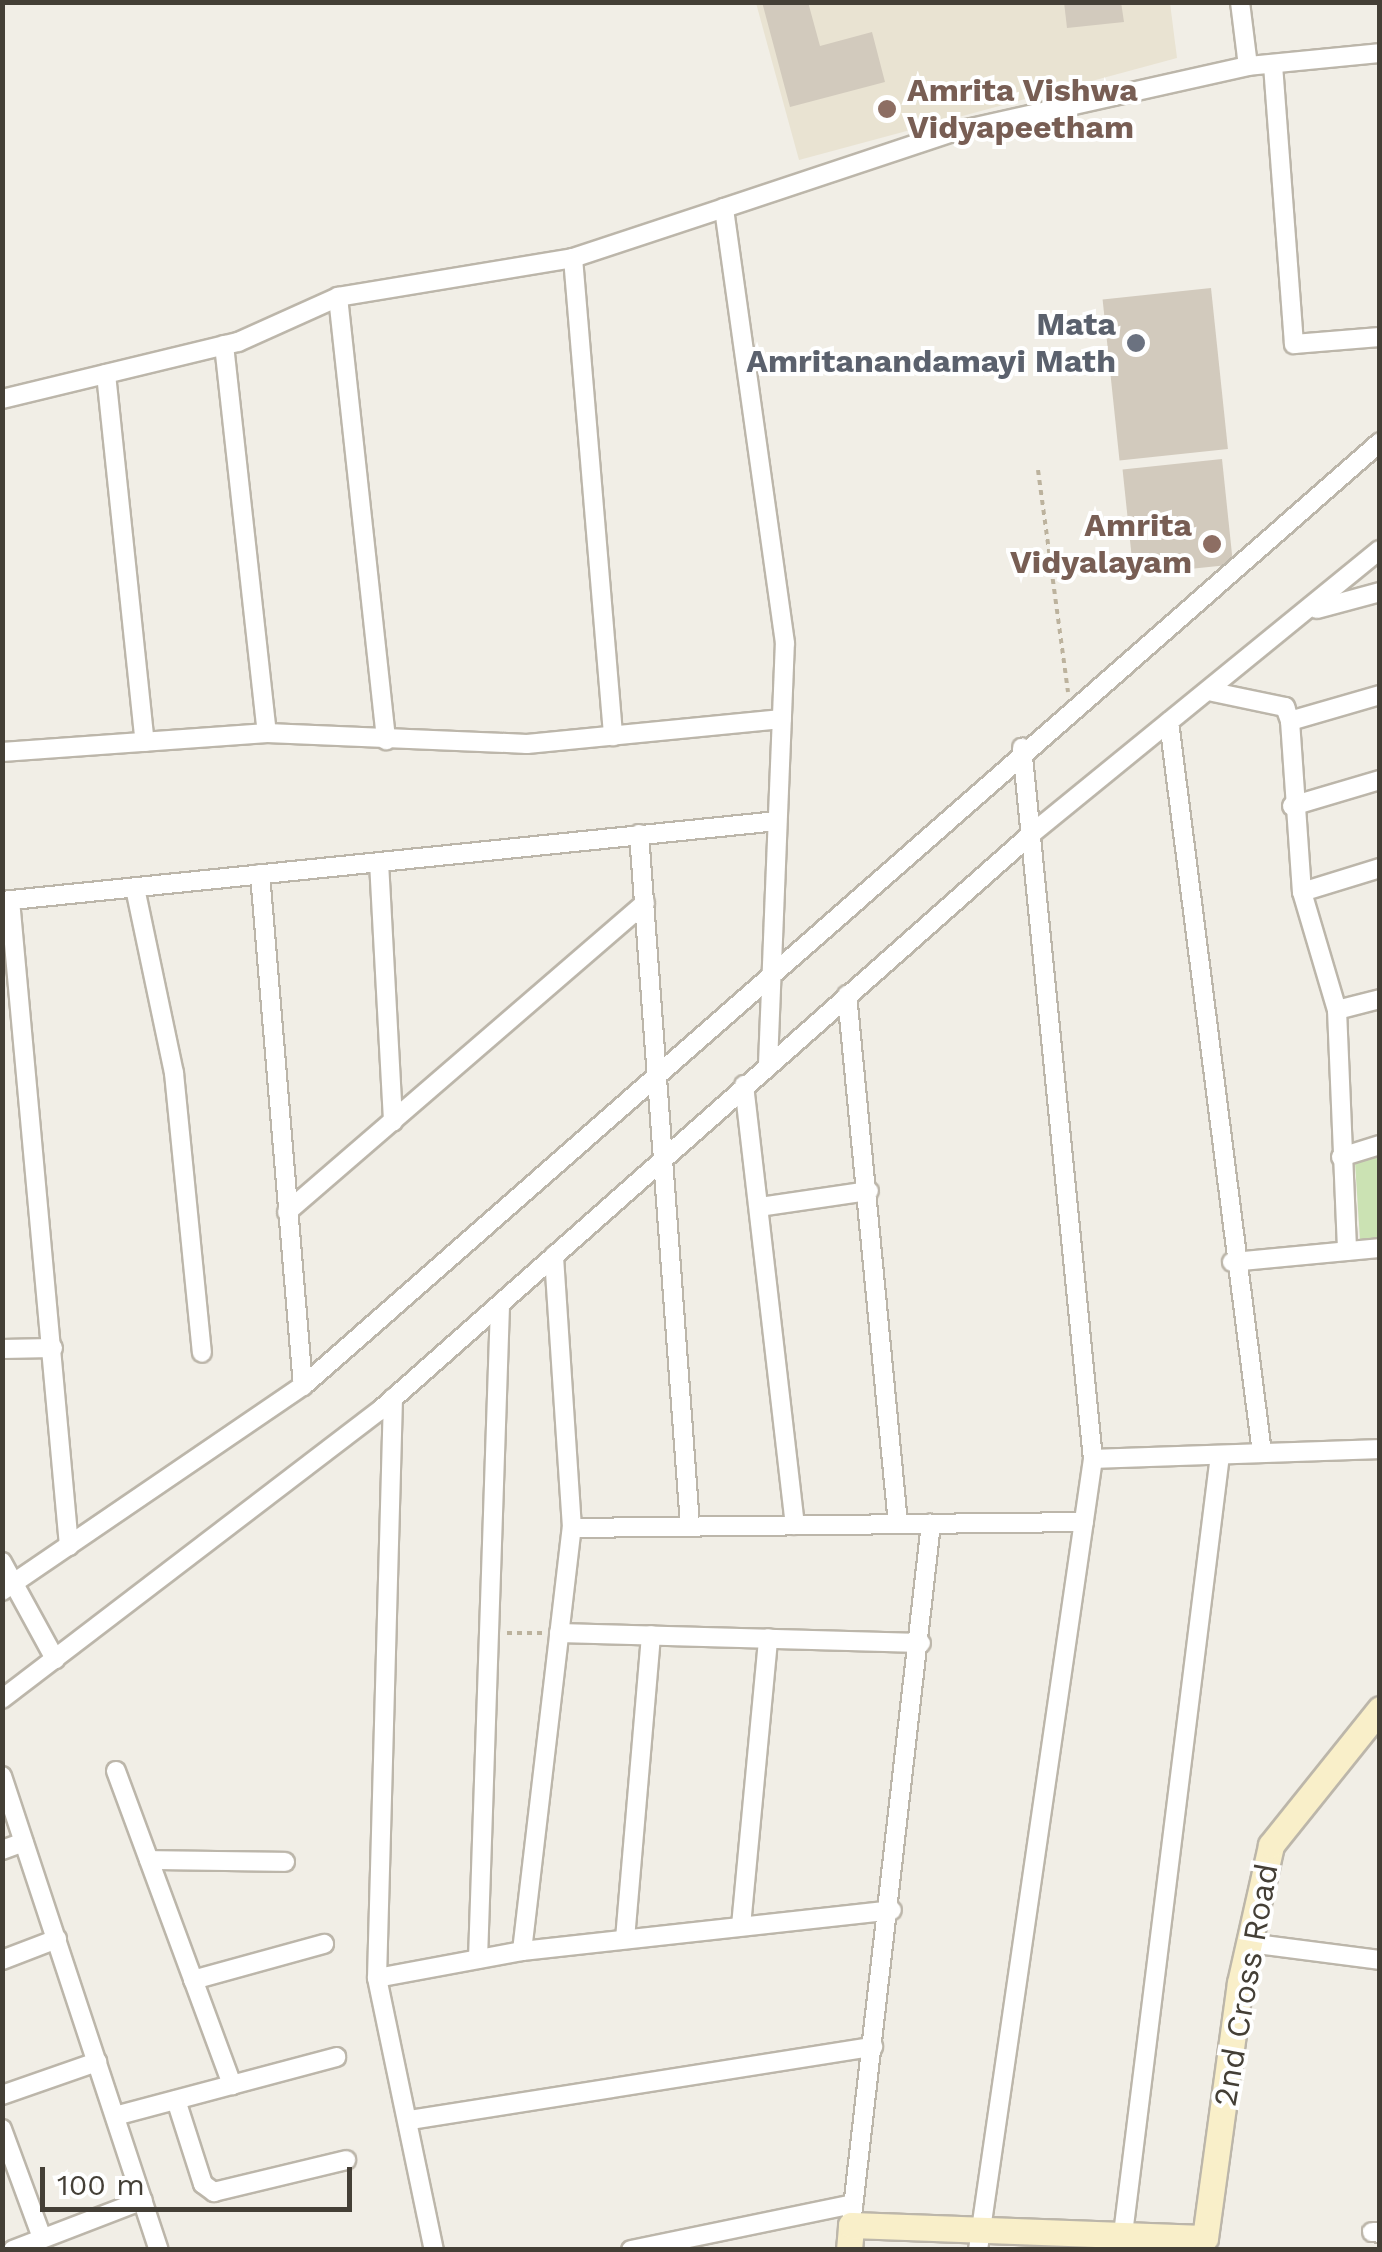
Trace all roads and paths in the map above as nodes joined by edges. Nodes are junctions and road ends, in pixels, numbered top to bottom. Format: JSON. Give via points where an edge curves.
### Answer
{"nodes":[{"id":1,"x":1240,"y":2,"type":"edge"},
{"id":2,"x":1380,"y":53,"type":"edge"},
{"id":3,"x":1272,"y":65,"type":"junction"},
{"id":4,"x":1248,"y":66,"type":"junction"},
{"id":5,"x":724,"y":208,"type":"junction"},
{"id":6,"x":573,"y":258,"type":"junction"},
{"id":7,"x":338,"y":297,"type":"junction"},
{"id":8,"x":1380,"y":337,"type":"edge"},
{"id":9,"x":224,"y":345,"type":"junction"},
{"id":10,"x":106,"y":374,"type":"junction"},
{"id":11,"x":2,"y":399,"type":"edge"},
{"id":12,"x":1380,"y":442,"type":"edge"},
{"id":13,"x":1038,"y":470,"type":"dead end"},
{"id":14,"x":1380,"y":550,"type":"edge"},
{"id":15,"x":1380,"y":592,"type":"edge"},
{"id":16,"x":1307,"y":612,"type":"junction"},
{"id":17,"x":1213,"y":692,"type":"junction"},
{"id":18,"x":1380,"y":696,"type":"edge"},
{"id":19,"x":1070,"y":706,"type":"junction"},
{"id":20,"x":782,"y":719,"type":"junction"},
{"id":21,"x":1290,"y":721,"type":"junction"},
{"id":22,"x":1169,"y":722,"type":"junction"},
{"id":23,"x":267,"y":733,"type":"junction"},
{"id":24,"x":613,"y":736,"type":"junction"},
{"id":25,"x":386,"y":740,"type":"junction"},
{"id":26,"x":145,"y":742,"type":"junction"},
{"id":27,"x":1022,"y":748,"type":"junction"},
{"id":28,"x":2,"y":752,"type":"edge"},
{"id":29,"x":1380,"y":780,"type":"edge"},
{"id":30,"x":1292,"y":806,"type":"junction"},
{"id":31,"x":777,"y":821,"type":"junction"},
{"id":32,"x":639,"y":834,"type":"junction"},
{"id":33,"x":1030,"y":835,"type":"junction"},
{"id":34,"x":379,"y":862,"type":"junction"},
{"id":35,"x":1380,"y":868,"type":"edge"},
{"id":36,"x":260,"y":874,"type":"junction"},
{"id":37,"x":135,"y":888,"type":"junction"},
{"id":38,"x":1302,"y":892,"type":"junction"},
{"id":39,"x":6,"y":901,"type":"edge"},
{"id":40,"x":645,"y":902,"type":"junction"},
{"id":41,"x":767,"y":978,"type":"junction"},
{"id":42,"x":847,"y":995,"type":"junction"},
{"id":43,"x":1380,"y":998,"type":"edge"},
{"id":44,"x":1337,"y":1010,"type":"junction"},
{"id":45,"x":768,"y":1064,"type":"junction"},
{"id":46,"x":656,"y":1072,"type":"junction"},
{"id":47,"x":744,"y":1085,"type":"junction"},
{"id":48,"x":393,"y":1122,"type":"junction"},
{"id":49,"x":1380,"y":1145,"type":"edge"},
{"id":50,"x":1341,"y":1157,"type":"junction"},
{"id":51,"x":657,"y":1160,"type":"junction"},
{"id":52,"x":868,"y":1191,"type":"junction"},
{"id":53,"x":759,"y":1207,"type":"junction"},
{"id":54,"x":287,"y":1212,"type":"junction"},
{"id":55,"x":1380,"y":1248,"type":"edge"},
{"id":56,"x":1348,"y":1251,"type":"junction"},
{"id":57,"x":554,"y":1256,"type":"junction"},
{"id":58,"x":1232,"y":1262,"type":"junction"},
{"id":59,"x":500,"y":1306,"type":"junction"},
{"id":60,"x":53,"y":1348,"type":"junction"},
{"id":61,"x":2,"y":1349,"type":"edge"},
{"id":62,"x":202,"y":1353,"type":"dead end"},
{"id":63,"x":303,"y":1386,"type":"junction"},
{"id":64,"x":393,"y":1398,"type":"junction"},
{"id":65,"x":1380,"y":1449,"type":"edge"},
{"id":66,"x":1262,"y":1453,"type":"junction"},
{"id":67,"x":1220,"y":1454,"type":"junction"},
{"id":68,"x":1094,"y":1459,"type":"junction"},
{"id":69,"x":1084,"y":1522,"type":"junction"},
{"id":70,"x":898,"y":1524,"type":"junction"},
{"id":71,"x":931,"y":1524,"type":"junction"},
{"id":72,"x":795,"y":1525,"type":"junction"},
{"id":73,"x":690,"y":1526,"type":"junction"},
{"id":74,"x":572,"y":1528,"type":"junction"},
{"id":75,"x":69,"y":1546,"type":"junction"},
{"id":76,"x":2,"y":1562,"type":"edge"},
{"id":77,"x":10,"y":1586,"type":"edge"},
{"id":78,"x":559,"y":1632,"type":"junction"},
{"id":79,"x":487,"y":1633,"type":"junction"},
{"id":80,"x":650,"y":1635,"type":"junction"},
{"id":81,"x":768,"y":1638,"type":"junction"},
{"id":82,"x":920,"y":1643,"type":"junction"},
{"id":83,"x":55,"y":1658,"type":"junction"},
{"id":84,"x":2,"y":1699,"type":"edge"},
{"id":85,"x":1380,"y":1708,"type":"edge"},
{"id":86,"x":116,"y":1771,"type":"dead end"},
{"id":87,"x":2,"y":1776,"type":"edge"},
{"id":88,"x":24,"y":1842,"type":"junction"},
{"id":89,"x":2,"y":1850,"type":"edge"},
{"id":90,"x":148,"y":1860,"type":"junction"},
{"id":91,"x":286,"y":1862,"type":"dead end"},
{"id":92,"x":892,"y":1910,"type":"junction"},
{"id":93,"x":741,"y":1926,"type":"junction"},
{"id":94,"x":57,"y":1939,"type":"junction"},
{"id":95,"x":626,"y":1939,"type":"junction"},
{"id":96,"x":1249,"y":1943,"type":"junction"},
{"id":97,"x":324,"y":1944,"type":"dead end"},
{"id":98,"x":522,"y":1951,"type":"junction"},
{"id":99,"x":478,"y":1959,"type":"junction"},
{"id":100,"x":2,"y":1960,"type":"edge"},
{"id":101,"x":1380,"y":1960,"type":"edge"},
{"id":102,"x":377,"y":1978,"type":"junction"},
{"id":103,"x":193,"y":1980,"type":"junction"},
{"id":104,"x":873,"y":2047,"type":"junction"},
{"id":105,"x":336,"y":2057,"type":"dead end"},
{"id":106,"x":97,"y":2062,"type":"junction"},
{"id":107,"x":232,"y":2085,"type":"junction"},
{"id":108,"x":2,"y":2095,"type":"edge"},
{"id":109,"x":176,"y":2100,"type":"junction"},
{"id":110,"x":115,"y":2116,"type":"junction"},
{"id":111,"x":410,"y":2120,"type":"junction"},
{"id":112,"x":2,"y":2130,"type":"edge"},
{"id":113,"x":346,"y":2160,"type":"dead end"},
{"id":114,"x":142,"y":2200,"type":"junction"},
{"id":115,"x":851,"y":2226,"type":"edge"},
{"id":116,"x":42,"y":2238,"type":"junction"},
{"id":117,"x":979,"y":2242,"type":"edge"},
{"id":118,"x":1122,"y":2242,"type":"junction"},
{"id":119,"x":1074,"y":2244,"type":"edge"},
{"id":120,"x":1205,"y":2244,"type":"edge"},
{"id":121,"x":13,"y":2250,"type":"edge"},
{"id":122,"x":159,"y":2250,"type":"edge"},
{"id":123,"x":434,"y":2250,"type":"edge"},
{"id":124,"x":631,"y":2250,"type":"edge"}],
"edges":[{"from":1,"to":4,"type":"street"},
{"from":2,"to":3,"type":"street"},
{"from":3,"to":4,"type":"street"},
{"from":3,"to":8,"type":"street","via":[[1294,344]]},
{"from":4,"to":5,"type":"street","via":[[858,156]]},
{"from":5,"to":6,"type":"street"},
{"from":5,"to":20,"type":"street","via":[[785,643]]},
{"from":6,"to":7,"type":"street"},
{"from":6,"to":24,"type":"street"},
{"from":7,"to":9,"type":"street"},
{"from":7,"to":25,"type":"street"},
{"from":9,"to":10,"type":"street"},
{"from":9,"to":23,"type":"street"},
{"from":10,"to":11,"type":"street"},
{"from":10,"to":26,"type":"street"},
{"from":12,"to":19,"type":"street"},
{"from":13,"to":19,"type":"path"},
{"from":14,"to":16,"type":"street"},
{"from":15,"to":16,"type":"street"},
{"from":16,"to":17,"type":"street"},
{"from":17,"to":21,"type":"street","via":[[1285,707]]},
{"from":17,"to":22,"type":"street"},
{"from":18,"to":21,"type":"street"},
{"from":19,"to":27,"type":"street"},
{"from":20,"to":24,"type":"street"},
{"from":20,"to":31,"type":"street"},
{"from":21,"to":30,"type":"street"},
{"from":22,"to":33,"type":"street"},
{"from":22,"to":58,"type":"street"},
{"from":23,"to":25,"type":"street"},
{"from":23,"to":26,"type":"street"},
{"from":24,"to":25,"type":"street"},
{"from":26,"to":28,"type":"street"},
{"from":27,"to":33,"type":"street"},
{"from":27,"to":41,"type":"street"},
{"from":29,"to":30,"type":"street"},
{"from":30,"to":38,"type":"street"},
{"from":31,"to":32,"type":"street"},
{"from":31,"to":41,"type":"street"},
{"from":32,"to":34,"type":"street"},
{"from":32,"to":40,"type":"street"},
{"from":33,"to":42,"type":"street"},
{"from":33,"to":68,"type":"street"},
{"from":34,"to":36,"type":"street"},
{"from":34,"to":48,"type":"street"},
{"from":35,"to":38,"type":"street"},
{"from":36,"to":37,"type":"street"},
{"from":36,"to":54,"type":"street"},
{"from":37,"to":39,"type":"street"},
{"from":37,"to":62,"type":"street","via":[[174,1072]]},
{"from":38,"to":44,"type":"street"},
{"from":39,"to":60,"type":"street"},
{"from":40,"to":46,"type":"street"},
{"from":40,"to":48,"type":"street"},
{"from":41,"to":45,"type":"street"},
{"from":41,"to":46,"type":"street"},
{"from":42,"to":45,"type":"street"},
{"from":42,"to":52,"type":"street"},
{"from":43,"to":44,"type":"street"},
{"from":44,"to":50,"type":"street"},
{"from":45,"to":47,"type":"street"},
{"from":46,"to":51,"type":"street"},
{"from":46,"to":63,"type":"street"},
{"from":47,"to":51,"type":"street"},
{"from":47,"to":53,"type":"street"},
{"from":48,"to":54,"type":"street"},
{"from":49,"to":50,"type":"street"},
{"from":50,"to":56,"type":"street"},
{"from":51,"to":57,"type":"street"},
{"from":51,"to":73,"type":"street"},
{"from":52,"to":53,"type":"street"},
{"from":52,"to":70,"type":"street"},
{"from":53,"to":72,"type":"street"},
{"from":54,"to":63,"type":"street"},
{"from":55,"to":56,"type":"street"},
{"from":56,"to":58,"type":"street"},
{"from":57,"to":59,"type":"street"},
{"from":57,"to":74,"type":"street"},
{"from":58,"to":66,"type":"street"},
{"from":59,"to":64,"type":"street"},
{"from":59,"to":79,"type":"street"},
{"from":60,"to":61,"type":"street"},
{"from":60,"to":75,"type":"street"},
{"from":63,"to":75,"type":"street"},
{"from":64,"to":83,"type":"street"},
{"from":64,"to":102,"type":"street"},
{"from":65,"to":66,"type":"street"},
{"from":66,"to":67,"type":"street"},
{"from":67,"to":68,"type":"street"},
{"from":67,"to":118,"type":"street"},
{"from":68,"to":69,"type":"street"},
{"from":69,"to":71,"type":"street"},
{"from":69,"to":117,"type":"street"},
{"from":70,"to":71,"type":"street"},
{"from":70,"to":72,"type":"street"},
{"from":71,"to":82,"type":"street"},
{"from":72,"to":73,"type":"street"},
{"from":73,"to":74,"type":"street"},
{"from":74,"to":78,"type":"street"},
{"from":75,"to":77,"type":"street"},
{"from":76,"to":77,"type":"street"},
{"from":77,"to":83,"type":"street"},
{"from":78,"to":79,"type":"path"},
{"from":78,"to":80,"type":"street"},
{"from":78,"to":98,"type":"street"},
{"from":79,"to":99,"type":"street"},
{"from":80,"to":81,"type":"street"},
{"from":80,"to":95,"type":"street"},
{"from":81,"to":82,"type":"street"},
{"from":81,"to":93,"type":"street"},
{"from":82,"to":92,"type":"street"},
{"from":83,"to":84,"type":"street"},
{"from":85,"to":96,"type":"street","name":"2nd Cross Road","via":[[1271,1845]]},
{"from":86,"to":90,"type":"street"},
{"from":87,"to":88,"type":"street"},
{"from":88,"to":89,"type":"street"},
{"from":88,"to":94,"type":"street"},
{"from":90,"to":91,"type":"street"},
{"from":90,"to":103,"type":"street"},
{"from":92,"to":93,"type":"street"},
{"from":92,"to":104,"type":"street"},
{"from":93,"to":95,"type":"street"},
{"from":94,"to":100,"type":"street"},
{"from":94,"to":106,"type":"street"},
{"from":95,"to":98,"type":"street"},
{"from":96,"to":101,"type":"street"},
{"from":96,"to":120,"type":"street","name":"2nd Cross Road"},
{"from":97,"to":103,"type":"street"},
{"from":98,"to":99,"type":"street"},
{"from":99,"to":102,"type":"street"},
{"from":102,"to":111,"type":"street"},
{"from":103,"to":107,"type":"street"},
{"from":104,"to":111,"type":"street"},
{"from":104,"to":115,"type":"street"},
{"from":105,"to":107,"type":"street"},
{"from":106,"to":108,"type":"street"},
{"from":106,"to":110,"type":"street"},
{"from":107,"to":109,"type":"street"},
{"from":109,"to":110,"type":"street"},
{"from":109,"to":113,"type":"street","via":[[203,2184],[214,2192]]},
{"from":110,"to":114,"type":"street"},
{"from":111,"to":123,"type":"street"},
{"from":112,"to":116,"type":"street"},
{"from":114,"to":116,"type":"street"},
{"from":114,"to":122,"type":"street"},
{"from":115,"to":117,"type":"street"},
{"from":115,"to":124,"type":"street"},
{"from":116,"to":121,"type":"street"},
{"from":117,"to":119,"type":"street"},
{"from":118,"to":119,"type":"street"},
{"from":118,"to":120,"type":"street"}]}
